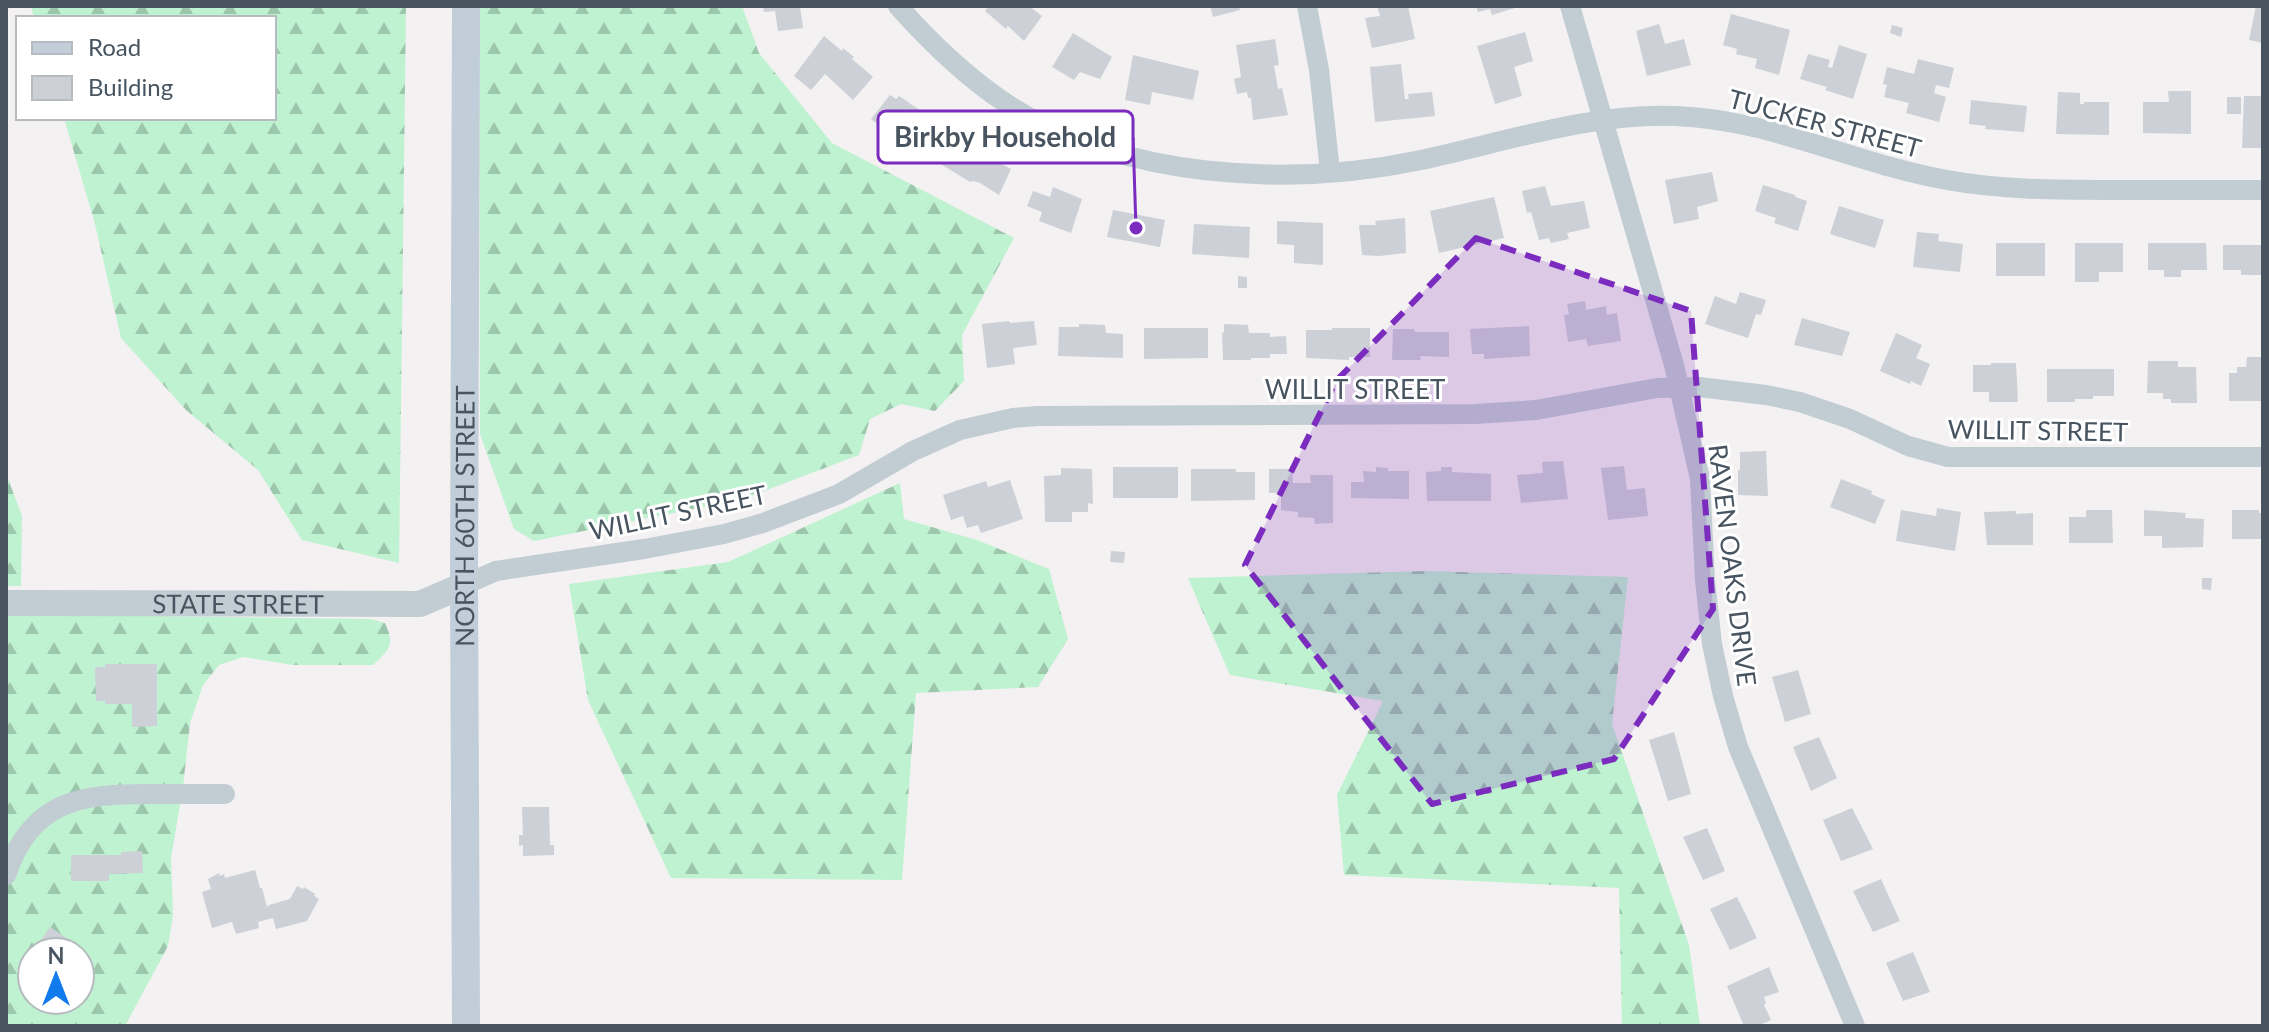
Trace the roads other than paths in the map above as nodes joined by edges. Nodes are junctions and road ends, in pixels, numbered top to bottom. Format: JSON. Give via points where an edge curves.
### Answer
{"nodes":[{"id":1,"x":466,"y":6,"type":"edge"},
{"id":2,"x":898,"y":6,"type":"edge"},
{"id":3,"x":1307,"y":6,"type":"edge"},
{"id":4,"x":1570,"y":6,"type":"edge"},
{"id":5,"x":1602,"y":120,"type":"junction"},
{"id":6,"x":1330,"y":171,"type":"junction"},
{"id":7,"x":2263,"y":190,"type":"edge"},
{"id":8,"x":1678,"y":387,"type":"junction"},
{"id":9,"x":2263,"y":457,"type":"edge"},
{"id":10,"x":464,"y":585,"type":"junction"},
{"id":11,"x":6,"y":603,"type":"edge"},
{"id":12,"x":225,"y":794,"type":"dead end"},
{"id":13,"x":6,"y":875,"type":"edge"},
{"id":14,"x":466,"y":1026,"type":"edge"},
{"id":15,"x":1855,"y":1026,"type":"edge"}],
"edges":[{"from":1,"to":10,"type":"main road","name":"NORTH 60TH STREET"},
{"from":2,"to":6,"type":"street","name":"TUCKER STREET","via":[[959,68],[1004,102],[1106,150],[1168,166],[1242,173]]},
{"from":3,"to":6,"type":"street"},
{"from":4,"to":5,"type":"street","name":"RAVEN OAKS DRIVE"},
{"from":5,"to":6,"type":"street","name":"TUCKER STREET","via":[[1418,161]]},
{"from":5,"to":7,"type":"street","name":"TUCKER STREET","via":[[1677,116],[1733,122],[1910,172],[1987,187]]},
{"from":5,"to":8,"type":"street","name":"RAVEN OAKS DRIVE"},
{"from":8,"to":9,"type":"street","name":"WILLIT STREET","via":[[1800,402],[1948,457]]},
{"from":8,"to":10,"type":"street","name":"WILLIT STREET","via":[[1536,410],[1475,414],[1013,418],[960,430],[839,494],[763,523],[644,549],[496,571]]},
{"from":8,"to":15,"type":"street","name":"RAVEN OAKS DRIVE","via":[[1700,479],[1705,580],[1723,696],[1738,747]]},
{"from":10,"to":11,"type":"street","name":"STATE STREET","via":[[420,604]]},
{"from":10,"to":14,"type":"main road","name":"NORTH 60TH STREET"},
{"from":12,"to":13,"type":"street","via":[[112,794],[74,800],[28,832]]}]}
